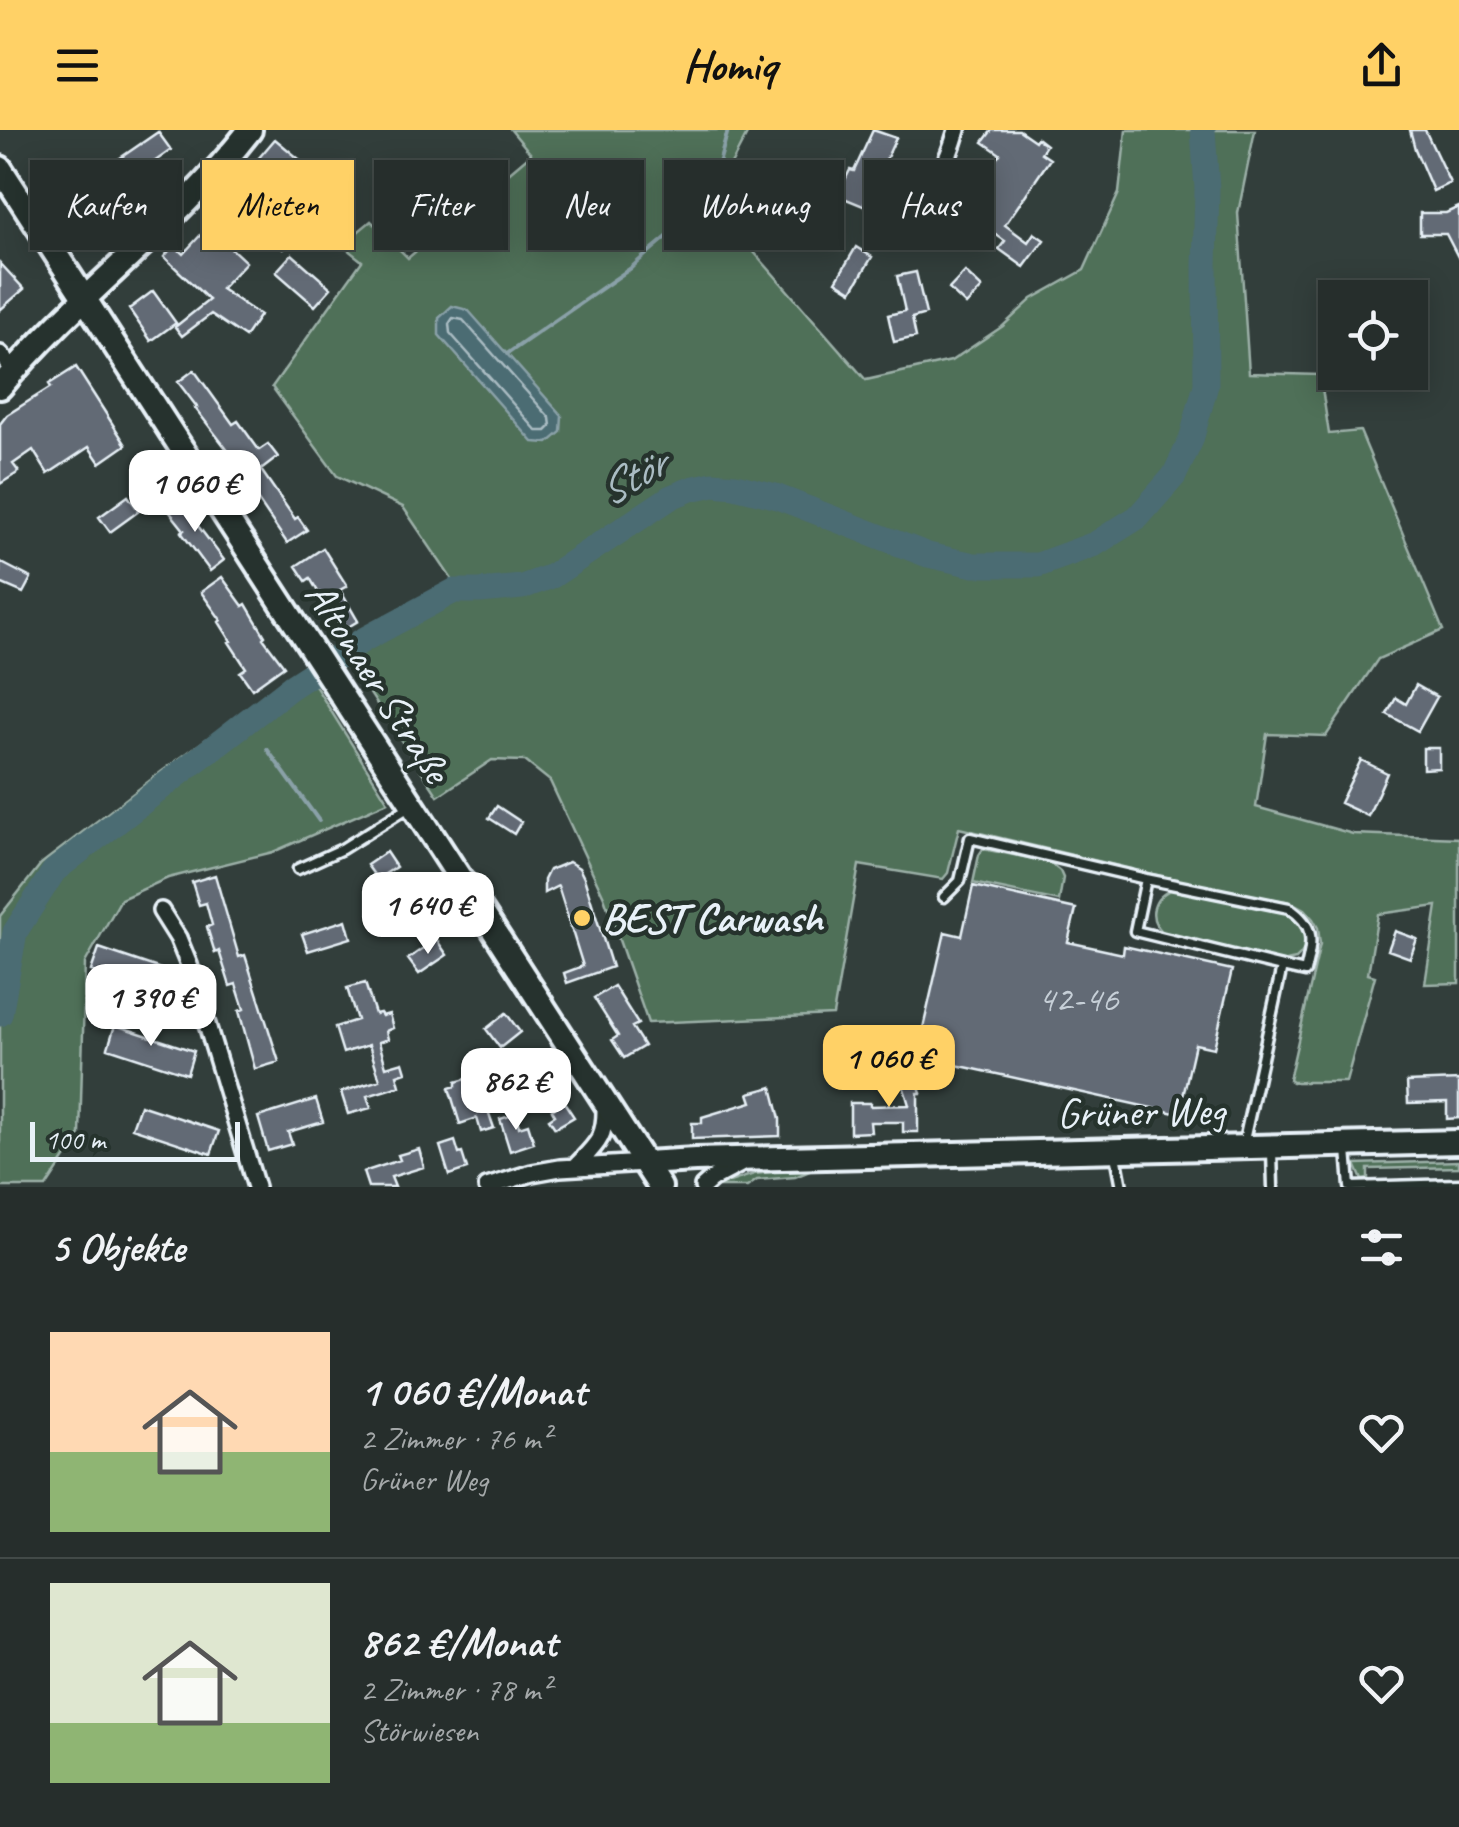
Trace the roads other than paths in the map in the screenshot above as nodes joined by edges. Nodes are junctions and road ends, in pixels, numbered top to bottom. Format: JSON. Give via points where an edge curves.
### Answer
{"nodes":[{"id":1,"x":250,"y":130,"type":"edge"},
{"id":2,"x":957,"y":130,"type":"edge"},
{"id":3,"x":947,"y":160,"type":"edge"},
{"id":4,"x":0,"y":168,"type":"edge"},
{"id":5,"x":85,"y":298,"type":"junction"},
{"id":6,"x":5,"y":370,"type":"edge"},
{"id":7,"x":412,"y":804,"type":"junction"},
{"id":8,"x":298,"y":870,"type":"dead end"},
{"id":9,"x":1146,"y":879,"type":"junction"},
{"id":10,"x":944,"y":898,"type":"dead end"},
{"id":11,"x":162,"y":911,"type":"dead end"},
{"id":12,"x":1282,"y":966,"type":"junction"},
{"id":13,"x":605,"y":1103,"type":"junction"},
{"id":14,"x":1459,"y":1142,"type":"edge"},
{"id":15,"x":1346,"y":1145,"type":"junction"},
{"id":16,"x":1272,"y":1146,"type":"junction"},
{"id":17,"x":1246,"y":1147,"type":"junction"},
{"id":18,"x":1115,"y":1150,"type":"junction"},
{"id":19,"x":750,"y":1159,"type":"junction"},
{"id":20,"x":645,"y":1164,"type":"junction"},
{"id":21,"x":576,"y":1166,"type":"junction"},
{"id":22,"x":1459,"y":1184,"type":"edge"},
{"id":23,"x":256,"y":1187,"type":"edge"},
{"id":24,"x":487,"y":1187,"type":"edge"},
{"id":25,"x":660,"y":1187,"type":"edge"},
{"id":26,"x":703,"y":1187,"type":"edge"},
{"id":27,"x":1122,"y":1187,"type":"edge"},
{"id":28,"x":1273,"y":1187,"type":"edge"},
{"id":29,"x":1350,"y":1187,"type":"edge"}],
"edges":[{"from":1,"to":5,"type":"main road"},
{"from":2,"to":3,"type":"street"},
{"from":4,"to":5,"type":"main road","name":"Altonaer Straße"},
{"from":5,"to":6,"type":"main road"},
{"from":5,"to":7,"type":"main road","name":"Altonaer Straße"},
{"from":7,"to":8,"type":"lane"},
{"from":7,"to":13,"type":"main road","name":"Altonaer Straße"},
{"from":9,"to":10,"type":"lane","via":[[970,838],[960,881]]},
{"from":9,"to":12,"type":"lane","via":[[1136,932]]},
{"from":9,"to":12,"type":"lane","via":[[1289,908],[1307,924],[1311,946],[1305,972]]},
{"from":11,"to":23,"type":"street","via":[[189,965]]},
{"from":12,"to":17,"type":"lane"},
{"from":13,"to":20,"type":"main road","name":"Altonaer Straße"},
{"from":13,"to":21,"type":"street","via":[[600,1140]]},
{"from":14,"to":15,"type":"main road","name":"Grüner Weg"},
{"from":15,"to":16,"type":"main road","name":"Grüner Weg"},
{"from":15,"to":29,"type":"lane"},
{"from":16,"to":17,"type":"main road","name":"Grüner Weg"},
{"from":16,"to":28,"type":"lane"},
{"from":17,"to":18,"type":"main road","name":"Grüner Weg"},
{"from":18,"to":19,"type":"main road","name":"Grüner Weg"},
{"from":18,"to":27,"type":"lane"},
{"from":19,"to":20,"type":"main road","name":"Grüner Weg"},
{"from":19,"to":26,"type":"street"},
{"from":20,"to":21,"type":"street"},
{"from":20,"to":25,"type":"main road","name":"Altonaer Straße"},
{"from":21,"to":24,"type":"street"},
{"from":22,"to":29,"type":"lane"}]}
